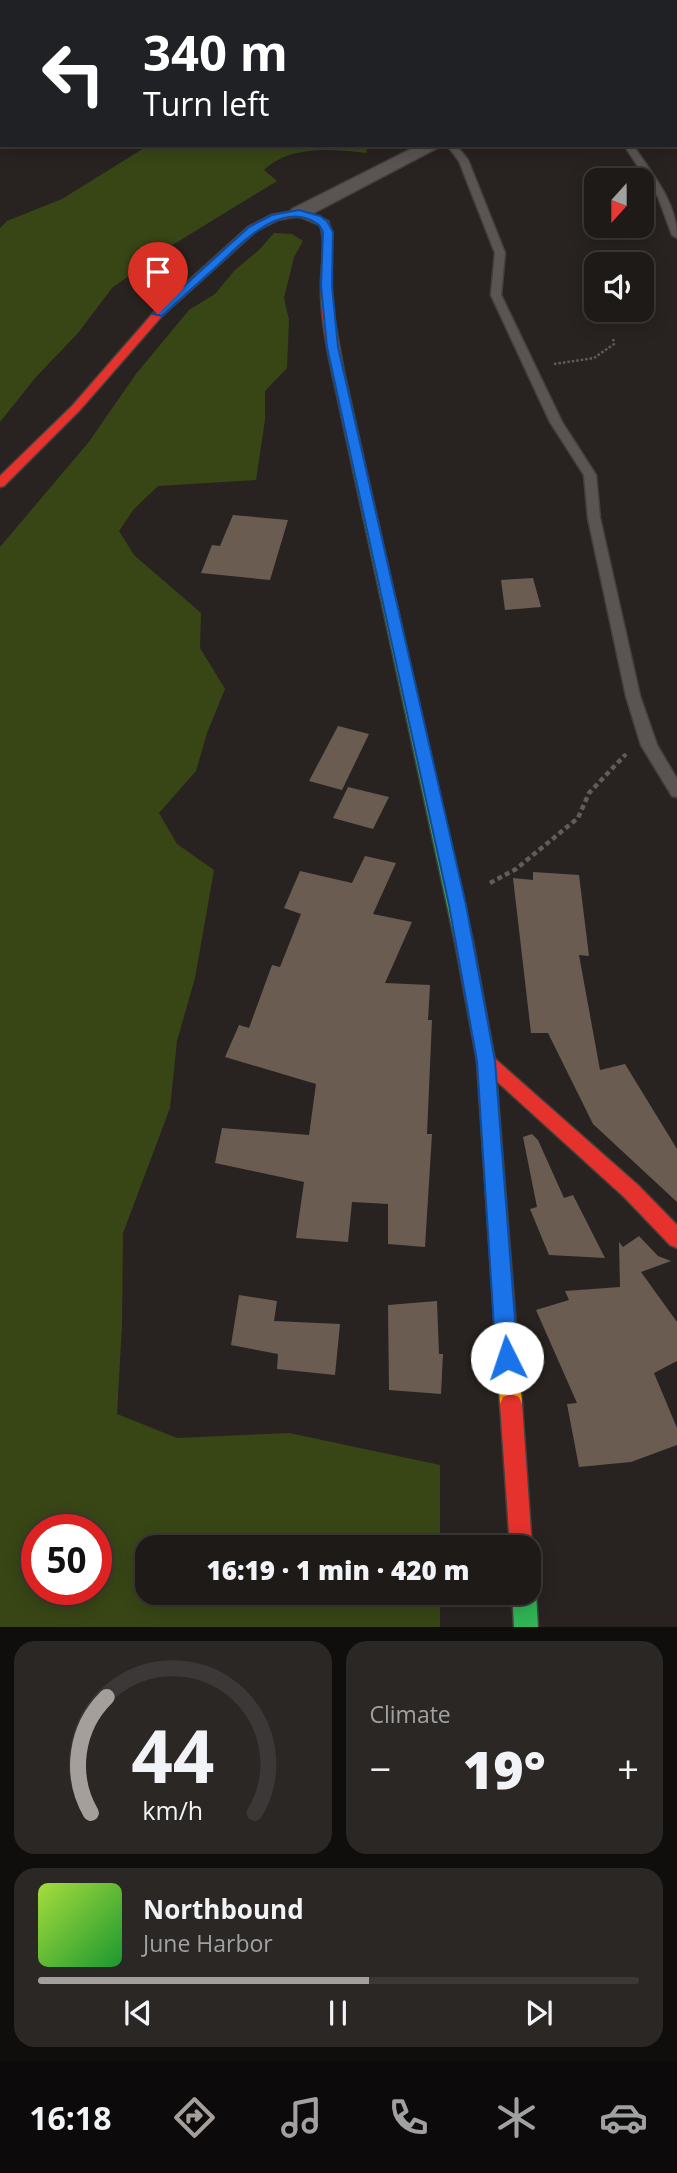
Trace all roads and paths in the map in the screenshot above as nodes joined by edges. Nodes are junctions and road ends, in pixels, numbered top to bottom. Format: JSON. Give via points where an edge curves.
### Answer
{"nodes":[{"id":1,"x":430,"y":147,"type":"edge"},
{"id":2,"x":453,"y":147,"type":"edge"},
{"id":3,"x":629,"y":147,"type":"edge"},
{"id":4,"x":299,"y":213,"type":"junction"},
{"id":5,"x":677,"y":235,"type":"edge"},
{"id":6,"x":612,"y":338,"type":"dead end"},
{"id":7,"x":528,"y":364,"type":"junction"},
{"id":8,"x":0,"y":483,"type":"edge"},
{"id":9,"x":649,"y":745,"type":"junction"},
{"id":10,"x":677,"y":792,"type":"edge"},
{"id":11,"x":457,"y":905,"type":"junction"},
{"id":12,"x":486,"y":1061,"type":"junction"},
{"id":13,"x":677,"y":1240,"type":"edge"},
{"id":14,"x":520,"y":1535,"type":"edge"},
{"id":15,"x":525,"y":1605,"type":"edge"},
{"id":16,"x":526,"y":1627,"type":"edge"}],
"edges":[{"from":1,"to":4,"type":"street"},
{"from":2,"to":7,"type":"lane","via":[[463,160],[500,253],[496,295]]},
{"from":3,"to":5,"type":"lane","via":[[663,197]]},
{"from":4,"to":8,"type":"main road","via":[[275,217],[252,229],[186,288]]},
{"from":4,"to":11,"type":"main road","via":[[324,223],[328,232],[326,286],[332,347]]},
{"from":6,"to":7,"type":"path","via":[[610,349],[584,361]]},
{"from":7,"to":9,"type":"lane","via":[[556,422],[590,475],[594,518],[633,696]]},
{"from":9,"to":10,"type":"lane"},
{"from":9,"to":11,"type":"path","via":[[626,754],[609,770],[589,793],[578,818],[553,840]]},
{"from":11,"to":12,"type":"main road"},
{"from":12,"to":13,"type":"main road","via":[[631,1191]]},
{"from":12,"to":14,"type":"main road"},
{"from":15,"to":16,"type":"main road"}]}
